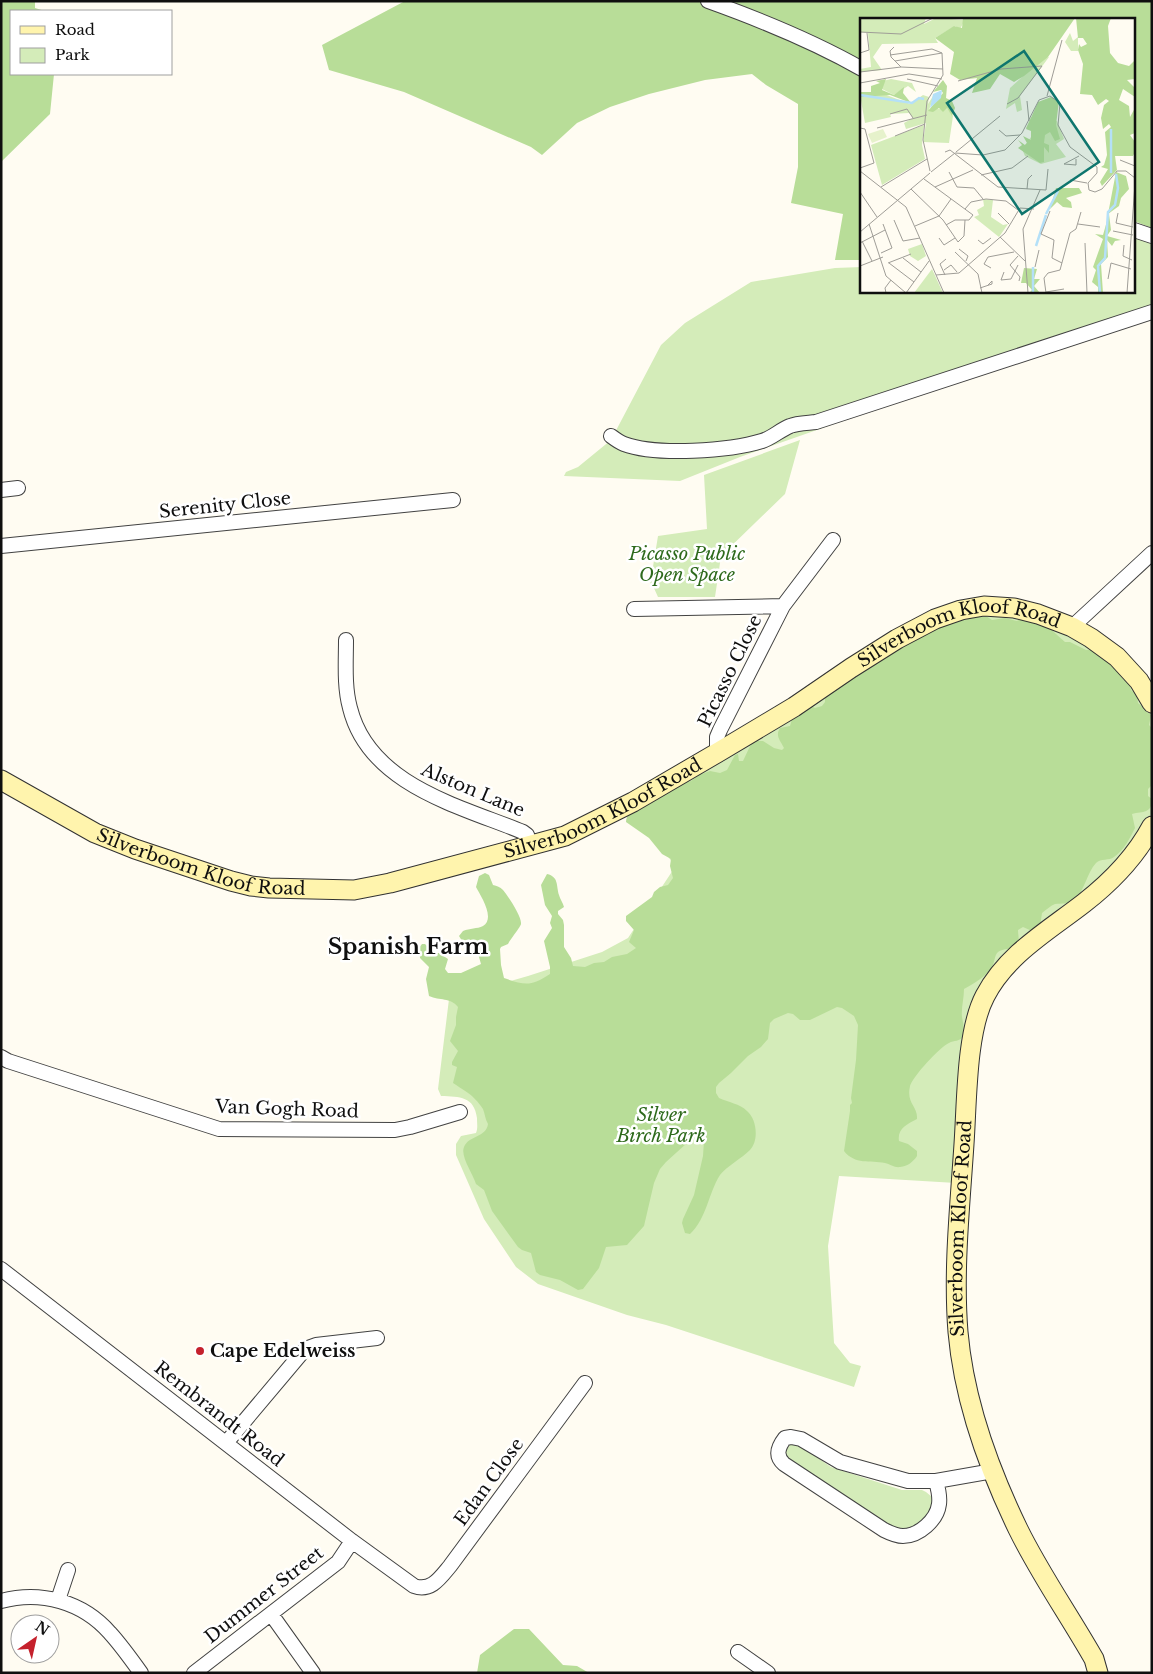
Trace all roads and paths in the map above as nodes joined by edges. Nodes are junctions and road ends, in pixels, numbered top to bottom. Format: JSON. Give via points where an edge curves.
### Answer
{"nodes":[{"id":1,"x":708,"y":1,"type":"edge"},
{"id":2,"x":860,"y":68,"type":"edge"},
{"id":3,"x":1136,"y":231,"type":"edge"},
{"id":4,"x":1152,"y":236,"type":"edge"},
{"id":5,"x":1152,"y":312,"type":"edge"},
{"id":6,"x":611,"y":436,"type":"dead end"},
{"id":7,"x":18,"y":488,"type":"dead end"},
{"id":8,"x":1,"y":490,"type":"edge"},
{"id":9,"x":453,"y":500,"type":"dead end"},
{"id":10,"x":833,"y":540,"type":"dead end"},
{"id":11,"x":1,"y":546,"type":"edge"},
{"id":12,"x":1152,"y":553,"type":"edge"},
{"id":13,"x":783,"y":606,"type":"junction"},
{"id":14,"x":634,"y":609,"type":"dead end"},
{"id":15,"x":1072,"y":627,"type":"junction"},
{"id":16,"x":346,"y":640,"type":"dead end"},
{"id":17,"x":1152,"y":703,"type":"edge"},
{"id":18,"x":717,"y":753,"type":"junction"},
{"id":19,"x":1,"y":780,"type":"edge"},
{"id":20,"x":1152,"y":826,"type":"edge"},
{"id":21,"x":531,"y":845,"type":"junction"},
{"id":22,"x":1,"y":1057,"type":"edge"},
{"id":23,"x":460,"y":1112,"type":"dead end"},
{"id":24,"x":1,"y":1270,"type":"edge"},
{"id":25,"x":377,"y":1338,"type":"dead end"},
{"id":26,"x":585,"y":1382,"type":"dead end"},
{"id":27,"x":226,"y":1443,"type":"junction"},
{"id":28,"x":993,"y":1470,"type":"junction"},
{"id":29,"x":936,"y":1481,"type":"junction"},
{"id":30,"x":352,"y":1541,"type":"junction"},
{"id":31,"x":68,"y":1570,"type":"dead end"},
{"id":32,"x":414,"y":1586,"type":"joint"},
{"id":33,"x":58,"y":1600,"type":"junction"},
{"id":34,"x":1,"y":1601,"type":"edge"},
{"id":35,"x":271,"y":1614,"type":"junction"},
{"id":36,"x":738,"y":1652,"type":"dead end"},
{"id":37,"x":141,"y":1673,"type":"edge"},
{"id":38,"x":194,"y":1673,"type":"edge"},
{"id":39,"x":313,"y":1673,"type":"edge"},
{"id":40,"x":768,"y":1673,"type":"edge"},
{"id":41,"x":1098,"y":1673,"type":"edge"}],
"edges":[{"from":1,"to":2,"type":"street","via":[[795,35]]},
{"from":3,"to":4,"type":"street"},
{"from":5,"to":6,"type":"street","via":[[816,422],[790,426],[763,440],[719,449],[653,450],[622,444]]},
{"from":7,"to":8,"type":"street"},
{"from":9,"to":11,"type":"street","name":"Serenity Close"},
{"from":10,"to":13,"type":"street","name":"Picasso Close"},
{"from":12,"to":15,"type":"street"},
{"from":13,"to":14,"type":"street","name":"Picasso Close"},
{"from":13,"to":18,"type":"street","name":"Picasso Close","via":[[720,730]]},
{"from":15,"to":17,"type":"street","name":"Silverboom Kloof Road","via":[[1118,657],[1139,681]]},
{"from":15,"to":18,"type":"street","name":"Silverboom Kloof Road","via":[[1038,614],[1002,607],[961,610],[935,619],[897,639]]},
{"from":16,"to":21,"type":"street","name":"Alston Lane","via":[[350,710],[362,737],[379,758],[420,791],[523,832]]},
{"from":18,"to":21,"type":"street","name":"Silverboom Kloof Road","via":[[601,819],[565,836]]},
{"from":19,"to":21,"type":"street","name":"Silverboom Kloof Road","via":[[116,842],[251,886],[354,890]]},
{"from":20,"to":28,"type":"street","name":"Silverboom Kloof Road","via":[[1133,856],[1116,874],[1086,902],[1010,961],[996,978],[975,1020],[967,1095],[956,1306],[965,1381],[977,1428]]},
{"from":22,"to":23,"type":"street","name":"Van Gogh Road","via":[[219,1129],[395,1130]]},
{"from":24,"to":27,"type":"street","name":"Rembrandt Road"},
{"from":25,"to":27,"type":"street","via":[[305,1349]]},
{"from":26,"to":32,"type":"street","name":"Edan Close","via":[[450,1566],[429,1587]]},
{"from":27,"to":30,"type":"street","name":"Rembrandt Road"},
{"from":28,"to":29,"type":"street"},
{"from":28,"to":41,"type":"street","name":"Silverboom Kloof Road","via":[[1019,1531],[1094,1659]]},
{"from":29,"to":29,"type":"street","via":[[901,1479],[840,1462],[794,1437],[785,1438],[778,1449],[778,1457],[784,1464],[884,1530],[900,1536],[914,1534],[932,1519],[939,1505]]},
{"from":30,"to":32,"type":"street","name":"Rembrandt Road"},
{"from":30,"to":35,"type":"street","name":"Dummer Street","via":[[338,1562]]},
{"from":31,"to":33,"type":"street"},
{"from":33,"to":34,"type":"street","via":[[34,1596]]},
{"from":33,"to":37,"type":"street","via":[[86,1612],[104,1626]]},
{"from":35,"to":38,"type":"street","name":"Dummer Street"},
{"from":35,"to":39,"type":"street"},
{"from":36,"to":40,"type":"street"}]}
